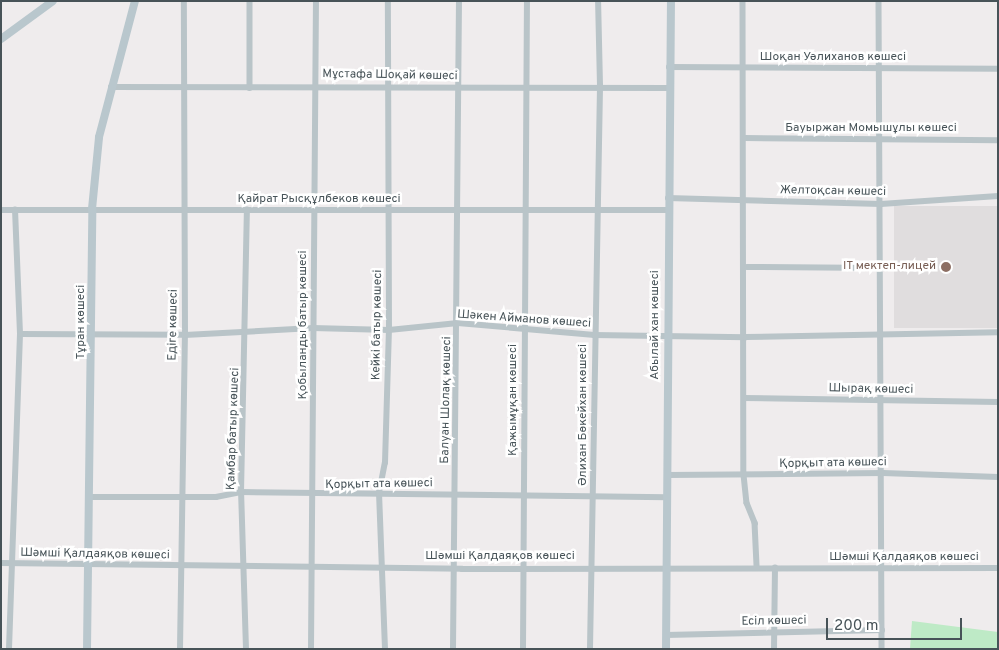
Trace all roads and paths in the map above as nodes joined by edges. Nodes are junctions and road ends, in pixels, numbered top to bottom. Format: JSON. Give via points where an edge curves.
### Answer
{"nodes":[{"id":1,"x":53,"y":1,"type":"edge"},
{"id":2,"x":135,"y":1,"type":"edge"},
{"id":3,"x":184,"y":1,"type":"edge"},
{"id":4,"x":250,"y":1,"type":"edge"},
{"id":5,"x":316,"y":1,"type":"edge"},
{"id":6,"x":388,"y":1,"type":"edge"},
{"id":7,"x":459,"y":1,"type":"edge"},
{"id":8,"x":527,"y":1,"type":"edge"},
{"id":9,"x":598,"y":1,"type":"edge"},
{"id":10,"x":671,"y":1,"type":"edge"},
{"id":11,"x":743,"y":1,"type":"edge"},
{"id":12,"x":879,"y":1,"type":"edge"},
{"id":13,"x":1,"y":39,"type":"edge"},
{"id":14,"x":669,"y":67,"type":"junction"},
{"id":15,"x":744,"y":67,"type":"junction"},
{"id":16,"x":878,"y":68,"type":"junction"},
{"id":17,"x":998,"y":69,"type":"edge"},
{"id":18,"x":315,"y":85,"type":"junction"},
{"id":19,"x":527,"y":86,"type":"junction"},
{"id":20,"x":600,"y":86,"type":"junction"},
{"id":21,"x":111,"y":87,"type":"junction"},
{"id":22,"x":458,"y":87,"type":"junction"},
{"id":23,"x":184,"y":88,"type":"junction"},
{"id":24,"x":250,"y":88,"type":"junction"},
{"id":25,"x":670,"y":88,"type":"junction"},
{"id":26,"x":389,"y":89,"type":"junction"},
{"id":27,"x":745,"y":138,"type":"junction"},
{"id":28,"x":880,"y":140,"type":"junction"},
{"id":29,"x":998,"y":140,"type":"edge"},
{"id":30,"x":998,"y":196,"type":"edge"},
{"id":31,"x":668,"y":198,"type":"junction"},
{"id":32,"x":745,"y":200,"type":"junction"},
{"id":33,"x":881,"y":204,"type":"junction"},
{"id":34,"x":184,"y":208,"type":"junction"},
{"id":35,"x":315,"y":208,"type":"junction"},
{"id":36,"x":92,"y":209,"type":"junction"},
{"id":37,"x":1,"y":210,"type":"edge"},
{"id":38,"x":15,"y":210,"type":"junction"},
{"id":39,"x":247,"y":210,"type":"junction"},
{"id":40,"x":388,"y":210,"type":"junction"},
{"id":41,"x":458,"y":210,"type":"junction"},
{"id":42,"x":524,"y":210,"type":"junction"},
{"id":43,"x":598,"y":210,"type":"junction"},
{"id":44,"x":668,"y":210,"type":"junction"},
{"id":45,"x":747,"y":268,"type":"junction"},
{"id":46,"x":882,"y":268,"type":"junction"},
{"id":47,"x":458,"y":323,"type":"junction"},
{"id":48,"x":313,"y":328,"type":"junction"},
{"id":49,"x":524,"y":329,"type":"junction"},
{"id":50,"x":389,"y":330,"type":"junction"},
{"id":51,"x":998,"y":332,"type":"edge"},
{"id":52,"x":247,"y":333,"type":"junction"},
{"id":53,"x":20,"y":334,"type":"junction"},
{"id":54,"x":668,"y":334,"type":"junction"},
{"id":55,"x":185,"y":335,"type":"junction"},
{"id":56,"x":594,"y":335,"type":"junction"},
{"id":57,"x":93,"y":336,"type":"junction"},
{"id":58,"x":883,"y":336,"type":"junction"},
{"id":59,"x":746,"y":338,"type":"junction"},
{"id":60,"x":744,"y":398,"type":"junction"},
{"id":61,"x":883,"y":400,"type":"junction"},
{"id":62,"x":998,"y":402,"type":"edge"},
{"id":63,"x":883,"y":473,"type":"junction"},
{"id":64,"x":668,"y":475,"type":"junction"},
{"id":65,"x":744,"y":475,"type":"junction"},
{"id":66,"x":998,"y":477,"type":"edge"},
{"id":67,"x":242,"y":492,"type":"junction"},
{"id":68,"x":379,"y":493,"type":"junction"},
{"id":69,"x":455,"y":494,"type":"junction"},
{"id":70,"x":313,"y":495,"type":"junction"},
{"id":71,"x":524,"y":495,"type":"junction"},
{"id":72,"x":595,"y":495,"type":"junction"},
{"id":73,"x":91,"y":497,"type":"junction"},
{"id":74,"x":181,"y":497,"type":"junction"},
{"id":75,"x":667,"y":497,"type":"junction"},
{"id":76,"x":1,"y":563,"type":"edge"},
{"id":77,"x":11,"y":563,"type":"junction"},
{"id":78,"x":90,"y":564,"type":"junction"},
{"id":79,"x":312,"y":564,"type":"junction"},
{"id":80,"x":180,"y":566,"type":"junction"},
{"id":81,"x":245,"y":566,"type":"junction"},
{"id":82,"x":384,"y":566,"type":"junction"},
{"id":83,"x":756,"y":566,"type":"junction"},
{"id":84,"x":454,"y":567,"type":"junction"},
{"id":85,"x":590,"y":567,"type":"junction"},
{"id":86,"x":666,"y":567,"type":"junction"},
{"id":87,"x":524,"y":568,"type":"junction"},
{"id":88,"x":775,"y":568,"type":"junction"},
{"id":89,"x":998,"y":568,"type":"edge"},
{"id":90,"x":882,"y":569,"type":"junction"},
{"id":91,"x":882,"y":630,"type":"junction"},
{"id":92,"x":774,"y":632,"type":"junction"},
{"id":93,"x":666,"y":635,"type":"junction"},
{"id":94,"x":9,"y":649,"type":"edge"},
{"id":95,"x":87,"y":649,"type":"edge"},
{"id":96,"x":180,"y":649,"type":"edge"},
{"id":97,"x":246,"y":649,"type":"edge"},
{"id":98,"x":311,"y":649,"type":"edge"},
{"id":99,"x":384,"y":649,"type":"edge"},
{"id":100,"x":453,"y":649,"type":"edge"},
{"id":101,"x":523,"y":649,"type":"edge"},
{"id":102,"x":590,"y":649,"type":"edge"},
{"id":103,"x":666,"y":649,"type":"edge"},
{"id":104,"x":774,"y":649,"type":"edge"},
{"id":105,"x":882,"y":649,"type":"edge"}],
"edges":[{"from":1,"to":13,"type":"street"},
{"from":2,"to":21,"type":"street","name":"Тұран көшесі"},
{"from":3,"to":23,"type":"street","name":"Едіге көшесі"},
{"from":4,"to":24,"type":"street"},
{"from":5,"to":18,"type":"street","name":"Қобыланды батыр көшесі"},
{"from":6,"to":26,"type":"street","name":"Кейкі батыр көшесі"},
{"from":7,"to":22,"type":"street","name":"Балуан Шолақ көшесі"},
{"from":8,"to":19,"type":"street","name":"Қажымұқан көшесі"},
{"from":9,"to":20,"type":"street","name":"Әлихан Бөкейхан көшесі"},
{"from":10,"to":14,"type":"street","name":"Абылай хан көшесі"},
{"from":11,"to":15,"type":"street"},
{"from":12,"to":16,"type":"street"},
{"from":14,"to":15,"type":"street","name":"Шоқан Уәлиханов көшесі"},
{"from":14,"to":25,"type":"street","name":"Абылай хан көшесі"},
{"from":15,"to":16,"type":"street","name":"Шоқан Уәлиханов көшесі"},
{"from":15,"to":27,"type":"street"},
{"from":16,"to":17,"type":"street","name":"Шоқан Уәлиханов көшесі"},
{"from":16,"to":28,"type":"street"},
{"from":18,"to":24,"type":"street","name":"Мұстафа Шоқай көшесі"},
{"from":18,"to":26,"type":"street","name":"Мұстафа Шоқай көшесі"},
{"from":18,"to":35,"type":"street","name":"Қобыланды батыр көшесі"},
{"from":19,"to":20,"type":"street","name":"Мұстафа Шоқай көшесі"},
{"from":19,"to":22,"type":"street","name":"Мұстафа Шоқай көшесі"},
{"from":19,"to":42,"type":"street","name":"Қажымұқан көшесі"},
{"from":20,"to":25,"type":"street","name":"Мұстафа Шоқай көшесі"},
{"from":20,"to":43,"type":"street","name":"Әлихан Бөкейхан көшесі"},
{"from":21,"to":23,"type":"street","name":"Мұстафа Шоқай көшесі"},
{"from":21,"to":36,"type":"street","name":"Тұран көшесі","via":[[99,137]]},
{"from":22,"to":26,"type":"street","name":"Мұстафа Шоқай көшесі"},
{"from":22,"to":41,"type":"street","name":"Балуан Шолақ көшесі"},
{"from":23,"to":24,"type":"street","name":"Мұстафа Шоқай көшесі"},
{"from":23,"to":34,"type":"street","name":"Едіге көшесі"},
{"from":25,"to":31,"type":"street","name":"Абылай хан көшесі"},
{"from":26,"to":40,"type":"street","name":"Кейкі батыр көшесі"},
{"from":27,"to":28,"type":"street","name":"Бауыржан Момышұлы көшесі"},
{"from":27,"to":32,"type":"street"},
{"from":28,"to":29,"type":"street","name":"Бауыржан Момышұлы көшесі"},
{"from":28,"to":33,"type":"street"},
{"from":30,"to":33,"type":"street","name":"Желтоқсан көшесі"},
{"from":31,"to":32,"type":"street","name":"Желтоқсан көшесі"},
{"from":31,"to":44,"type":"street","name":"Абылай хан көшесі"},
{"from":32,"to":33,"type":"street","name":"Желтоқсан көшесі"},
{"from":32,"to":45,"type":"street"},
{"from":33,"to":46,"type":"street"},
{"from":34,"to":36,"type":"street","name":"Қайрат Рысқұлбеков көшесі"},
{"from":34,"to":39,"type":"street","name":"Қайрат Рысқұлбеков көшесі"},
{"from":34,"to":55,"type":"street","name":"Едіге көшесі"},
{"from":35,"to":39,"type":"street","name":"Қайрат Рысқұлбеков көшесі"},
{"from":35,"to":40,"type":"street","name":"Қайрат Рысқұлбеков көшесі"},
{"from":35,"to":48,"type":"street","name":"Қобыланды батыр көшесі"},
{"from":36,"to":38,"type":"street","name":"Қайрат Рысқұлбеков көшесі"},
{"from":36,"to":57,"type":"street","name":"Тұран көшесі"},
{"from":37,"to":38,"type":"street","name":"Қайрат Рысқұлбеков көшесі"},
{"from":38,"to":53,"type":"street","via":[[20,250]]},
{"from":39,"to":52,"type":"street","name":"Қамбар батыр көшесі"},
{"from":40,"to":41,"type":"street","name":"Қайрат Рысқұлбеков көшесі"},
{"from":40,"to":50,"type":"street","name":"Кейкі батыр көшесі"},
{"from":41,"to":42,"type":"street","name":"Қайрат Рысқұлбеков көшесі"},
{"from":41,"to":47,"type":"street","name":"Балуан Шолақ көшесі"},
{"from":42,"to":43,"type":"street","name":"Қайрат Рысқұлбеков көшесі"},
{"from":42,"to":49,"type":"street","name":"Қажымұқан көшесі"},
{"from":43,"to":44,"type":"street","name":"Қайрат Рысқұлбеков көшесі"},
{"from":43,"to":56,"type":"street","name":"Әлихан Бөкейхан көшесі"},
{"from":44,"to":54,"type":"street","name":"Абылай хан көшесі"},
{"from":45,"to":46,"type":"street"},
{"from":45,"to":59,"type":"street"},
{"from":46,"to":58,"type":"street"},
{"from":47,"to":49,"type":"street","name":"Шәкен Айманов көшесі"},
{"from":47,"to":50,"type":"street","name":"Шәкен Айманов көшесі"},
{"from":47,"to":69,"type":"street","name":"Балуан Шолақ көшесі"},
{"from":48,"to":50,"type":"street","name":"Шәкен Айманов көшесі"},
{"from":48,"to":52,"type":"street","name":"Шәкен Айманов көшесі"},
{"from":48,"to":70,"type":"street","name":"Қобыланды батыр көшесі"},
{"from":49,"to":56,"type":"street","name":"Шәкен Айманов көшесі"},
{"from":49,"to":71,"type":"street","name":"Қажымұқан көшесі"},
{"from":50,"to":68,"type":"street","name":"Кейкі батыр көшесі","via":[[385,463]]},
{"from":51,"to":58,"type":"street","name":"Шәкен Айманов көшесі"},
{"from":52,"to":55,"type":"street","name":"Шәкен Айманов көшесі"},
{"from":52,"to":67,"type":"street","name":"Қамбар батыр көшесі"},
{"from":53,"to":57,"type":"street","name":"Шәкен Айманов көшесі"},
{"from":53,"to":77,"type":"street"},
{"from":54,"to":56,"type":"street","name":"Шәкен Айманов көшесі"},
{"from":54,"to":59,"type":"street","name":"Шәкен Айманов көшесі"},
{"from":54,"to":64,"type":"street","name":"Абылай хан көшесі"},
{"from":55,"to":57,"type":"street","name":"Шәкен Айманов көшесі"},
{"from":55,"to":74,"type":"street","name":"Едіге көшесі"},
{"from":56,"to":72,"type":"street","name":"Әлихан Бөкейхан көшесі"},
{"from":57,"to":73,"type":"street","name":"Тұран көшесі"},
{"from":58,"to":59,"type":"street","name":"Шәкен Айманов көшесі"},
{"from":58,"to":61,"type":"street"},
{"from":59,"to":60,"type":"street"},
{"from":60,"to":61,"type":"street","name":"Шырақ көшесі"},
{"from":60,"to":65,"type":"street"},
{"from":61,"to":62,"type":"street","name":"Шырақ көшесі"},
{"from":61,"to":63,"type":"street"},
{"from":63,"to":65,"type":"street","name":"Қорқыт ата көшесі"},
{"from":63,"to":66,"type":"street","name":"Қорқыт ата көшесі"},
{"from":63,"to":90,"type":"street"},
{"from":64,"to":65,"type":"street","name":"Қорқыт ата көшесі"},
{"from":64,"to":75,"type":"street","name":"Абылай хан көшесі"},
{"from":65,"to":83,"type":"street","via":[[747,503],[755,522]]},
{"from":67,"to":70,"type":"street","name":"Қорқыт ата көшесі"},
{"from":67,"to":74,"type":"street","name":"Қорқыт ата көшесі"},
{"from":67,"to":81,"type":"street","name":"Қамбар батыр көшесі"},
{"from":68,"to":69,"type":"street","name":"Қорқыт ата көшесі"},
{"from":68,"to":70,"type":"street","name":"Қорқыт ата көшесі"},
{"from":68,"to":82,"type":"street","name":"Кейкі батыр көшесі"},
{"from":69,"to":71,"type":"street","name":"Қорқыт ата көшесі"},
{"from":69,"to":84,"type":"street","name":"Балуан Шолақ көшесі"},
{"from":70,"to":79,"type":"street","name":"Қобыланды батыр көшесі"},
{"from":71,"to":72,"type":"street","name":"Қорқыт ата көшесі"},
{"from":71,"to":87,"type":"street","name":"Қажымұқан көшесі"},
{"from":72,"to":75,"type":"street","name":"Қорқыт ата көшесі"},
{"from":72,"to":85,"type":"street","name":"Әлихан Бөкейхан көшесі"},
{"from":73,"to":74,"type":"street","name":"Қорқыт ата көшесі"},
{"from":73,"to":78,"type":"street","name":"Тұран көшесі"},
{"from":74,"to":80,"type":"street","name":"Едіге көшесі"},
{"from":75,"to":86,"type":"street","name":"Абылай хан көшесі"},
{"from":76,"to":77,"type":"street","name":"Шәмші Қалдаяқов көшесі"},
{"from":77,"to":78,"type":"street","name":"Шәмші Қалдаяқов көшесі"},
{"from":77,"to":94,"type":"street"},
{"from":78,"to":80,"type":"street","name":"Шәмші Қалдаяқов көшесі"},
{"from":78,"to":95,"type":"street","name":"Тұран көшесі"},
{"from":79,"to":81,"type":"street","name":"Шәмші Қалдаяқов көшесі"},
{"from":79,"to":82,"type":"street","name":"Шәмші Қалдаяқов көшесі"},
{"from":79,"to":98,"type":"street","name":"Қобыланды батыр көшесі"},
{"from":80,"to":81,"type":"street","name":"Шәмші Қалдаяқов көшесі"},
{"from":80,"to":96,"type":"street","name":"Едіге көшесі"},
{"from":81,"to":97,"type":"street","name":"Қамбар батыр көшесі"},
{"from":82,"to":84,"type":"street","name":"Шәмші Қалдаяқов көшесі"},
{"from":82,"to":99,"type":"street","name":"Кейкі батыр көшесі"},
{"from":83,"to":86,"type":"street","name":"Шәмші Қалдаяқов көшесі"},
{"from":83,"to":88,"type":"street","name":"Шәмші Қалдаяқов көшесі"},
{"from":84,"to":87,"type":"street","name":"Шәмші Қалдаяқов көшесі"},
{"from":84,"to":100,"type":"street","name":"Балуан Шолақ көшесі"},
{"from":85,"to":86,"type":"street","name":"Шәмші Қалдаяқов көшесі"},
{"from":85,"to":87,"type":"street","name":"Шәмші Қалдаяқов көшесі"},
{"from":85,"to":102,"type":"street","name":"Әлихан Бөкейхан көшесі"},
{"from":86,"to":93,"type":"street","name":"Абылай хан көшесі"},
{"from":87,"to":101,"type":"street","name":"Қажымұқан көшесі"},
{"from":88,"to":90,"type":"street","name":"Шәмші Қалдаяқов көшесі"},
{"from":88,"to":92,"type":"street"},
{"from":89,"to":90,"type":"street","name":"Шәмші Қалдаяқов көшесі"},
{"from":90,"to":91,"type":"street"},
{"from":91,"to":92,"type":"street","name":"Есіл көшесі"},
{"from":91,"to":105,"type":"street"},
{"from":92,"to":93,"type":"street","name":"Есіл көшесі"},
{"from":92,"to":104,"type":"street"},
{"from":93,"to":103,"type":"street","name":"Абылай хан көшесі"}]}
